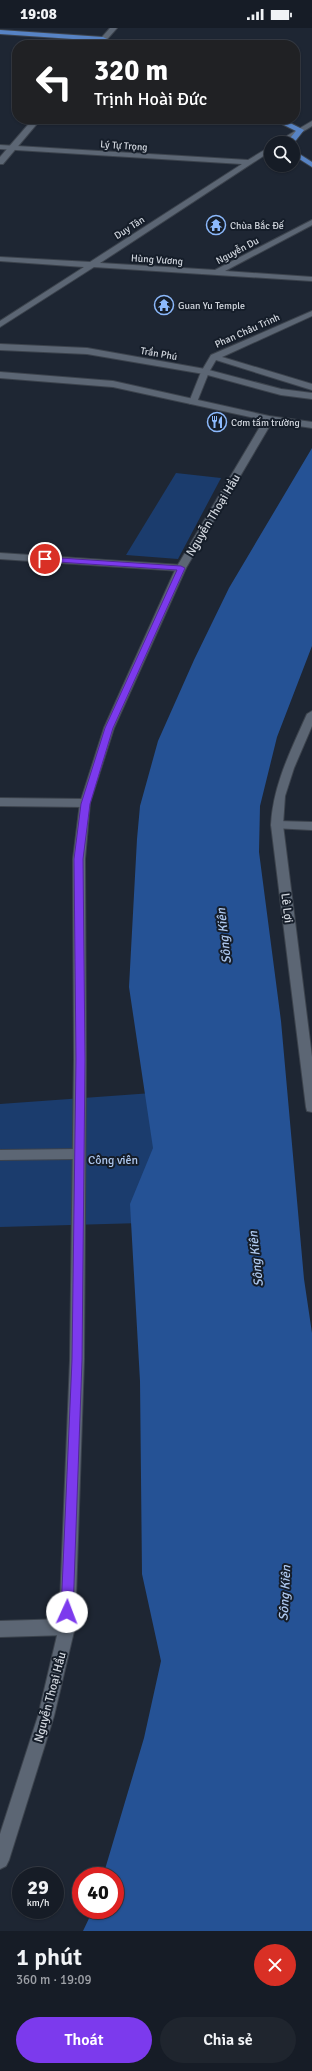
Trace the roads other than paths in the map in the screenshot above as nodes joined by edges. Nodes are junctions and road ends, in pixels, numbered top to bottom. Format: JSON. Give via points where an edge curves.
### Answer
{"nodes":[{"id":1,"x":114,"y":28,"type":"edge"},
{"id":2,"x":0,"y":32,"type":"edge"},
{"id":3,"x":103,"y":39,"type":"joint"},
{"id":4,"x":312,"y":123,"type":"edge"},
{"id":5,"x":33,"y":124,"type":"edge"},
{"id":6,"x":287,"y":124,"type":"edge"},
{"id":7,"x":312,"y":129,"type":"edge"},
{"id":8,"x":300,"y":130,"type":"junction"},
{"id":9,"x":290,"y":136,"type":"edge"},
{"id":10,"x":295,"y":136,"type":"edge"},
{"id":11,"x":0,"y":148,"type":"edge"},
{"id":12,"x":13,"y":148,"type":"junction"},
{"id":13,"x":264,"y":152,"type":"edge"},
{"id":14,"x":300,"y":157,"type":"edge"},
{"id":15,"x":0,"y":162,"type":"edge"},
{"id":16,"x":247,"y":162,"type":"junction"},
{"id":17,"x":312,"y":165,"type":"edge"},
{"id":18,"x":312,"y":222,"type":"edge"},
{"id":19,"x":0,"y":259,"type":"edge"},
{"id":20,"x":90,"y":265,"type":"junction"},
{"id":21,"x":214,"y":274,"type":"junction"},
{"id":22,"x":312,"y":279,"type":"edge"},
{"id":23,"x":312,"y":313,"type":"edge"},
{"id":24,"x":0,"y":325,"type":"edge"},
{"id":25,"x":0,"y":347,"type":"edge"},
{"id":26,"x":214,"y":357,"type":"junction"},
{"id":27,"x":205,"y":372,"type":"junction"},
{"id":28,"x":0,"y":375,"type":"edge"},
{"id":29,"x":312,"y":387,"type":"edge"},
{"id":30,"x":312,"y":396,"type":"edge"},
{"id":31,"x":193,"y":402,"type":"junction"},
{"id":32,"x":269,"y":419,"type":"junction"},
{"id":33,"x":312,"y":425,"type":"edge"},
{"id":34,"x":0,"y":556,"type":"edge"},
{"id":35,"x":181,"y":568,"type":"junction"},
{"id":36,"x":312,"y":714,"type":"edge"},
{"id":37,"x":0,"y":802,"type":"edge"},
{"id":38,"x":85,"y":804,"type":"junction"},
{"id":39,"x":277,"y":825,"type":"junction"},
{"id":40,"x":312,"y":826,"type":"edge"},
{"id":41,"x":312,"y":1107,"type":"edge"},
{"id":42,"x":78,"y":1154,"type":"junction"},
{"id":43,"x":0,"y":1155,"type":"edge"},
{"id":44,"x":67,"y":1627,"type":"junction"},
{"id":45,"x":0,"y":1630,"type":"edge"},
{"id":46,"x":0,"y":1860,"type":"edge"}],
"edges":[{"from":1,"to":3,"type":"street"},
{"from":2,"to":3,"type":"main road"},
{"from":4,"to":8,"type":"street"},
{"from":5,"to":12,"type":"street"},
{"from":6,"to":8,"type":"main road"},
{"from":7,"to":8,"type":"main road"},
{"from":8,"to":9,"type":"street"},
{"from":8,"to":10,"type":"main road"},
{"from":11,"to":12,"type":"street","name":"Lý Tự Trọng"},
{"from":12,"to":15,"type":"street"},
{"from":12,"to":16,"type":"street","name":"Lý Tự Trọng"},
{"from":13,"to":16,"type":"street","name":"Duy Tân"},
{"from":14,"to":17,"type":"main road"},
{"from":16,"to":20,"type":"street","name":"Duy Tân"},
{"from":18,"to":21,"type":"street","name":"Nguyễn Du"},
{"from":19,"to":20,"type":"street","name":"Hùng Vương"},
{"from":20,"to":21,"type":"street","name":"Hùng Vương"},
{"from":20,"to":24,"type":"street","name":"Duy Tân"},
{"from":21,"to":22,"type":"street","name":"Hùng Vương"},
{"from":23,"to":26,"type":"street","name":"Phan Châu Trinh"},
{"from":25,"to":27,"type":"street","name":"Trần Phú","via":[[87,351]]},
{"from":26,"to":27,"type":"street","name":"Phan Châu Trinh"},
{"from":26,"to":29,"type":"street"},
{"from":27,"to":30,"type":"street","name":"Trần Phú"},
{"from":27,"to":31,"type":"street","name":"Phan Châu Trinh"},
{"from":28,"to":31,"type":"street","via":[[113,384]]},
{"from":31,"to":32,"type":"street"},
{"from":32,"to":33,"type":"street"},
{"from":32,"to":35,"type":"street","name":"Nguyễn Thoại Hầu"},
{"from":34,"to":35,"type":"street"},
{"from":35,"to":38,"type":"street","name":"Nguyễn Thoại Hầu","via":[[109,728]]},
{"from":36,"to":39,"type":"street","name":"Lê Lợi","via":[[281,791]]},
{"from":37,"to":38,"type":"street"},
{"from":38,"to":42,"type":"street","name":"Nguyễn Thoại Hầu","via":[[79,859]]},
{"from":39,"to":40,"type":"street"},
{"from":39,"to":41,"type":"street","name":"Lê Lợi"},
{"from":42,"to":43,"type":"street"},
{"from":42,"to":44,"type":"street","name":"Nguyễn Thoại Hầu","via":[[77,1360]]},
{"from":44,"to":45,"type":"street"},
{"from":44,"to":46,"type":"street","name":"Nguyễn Thoại Hầu","via":[[59,1670],[45,1721]]}]}
